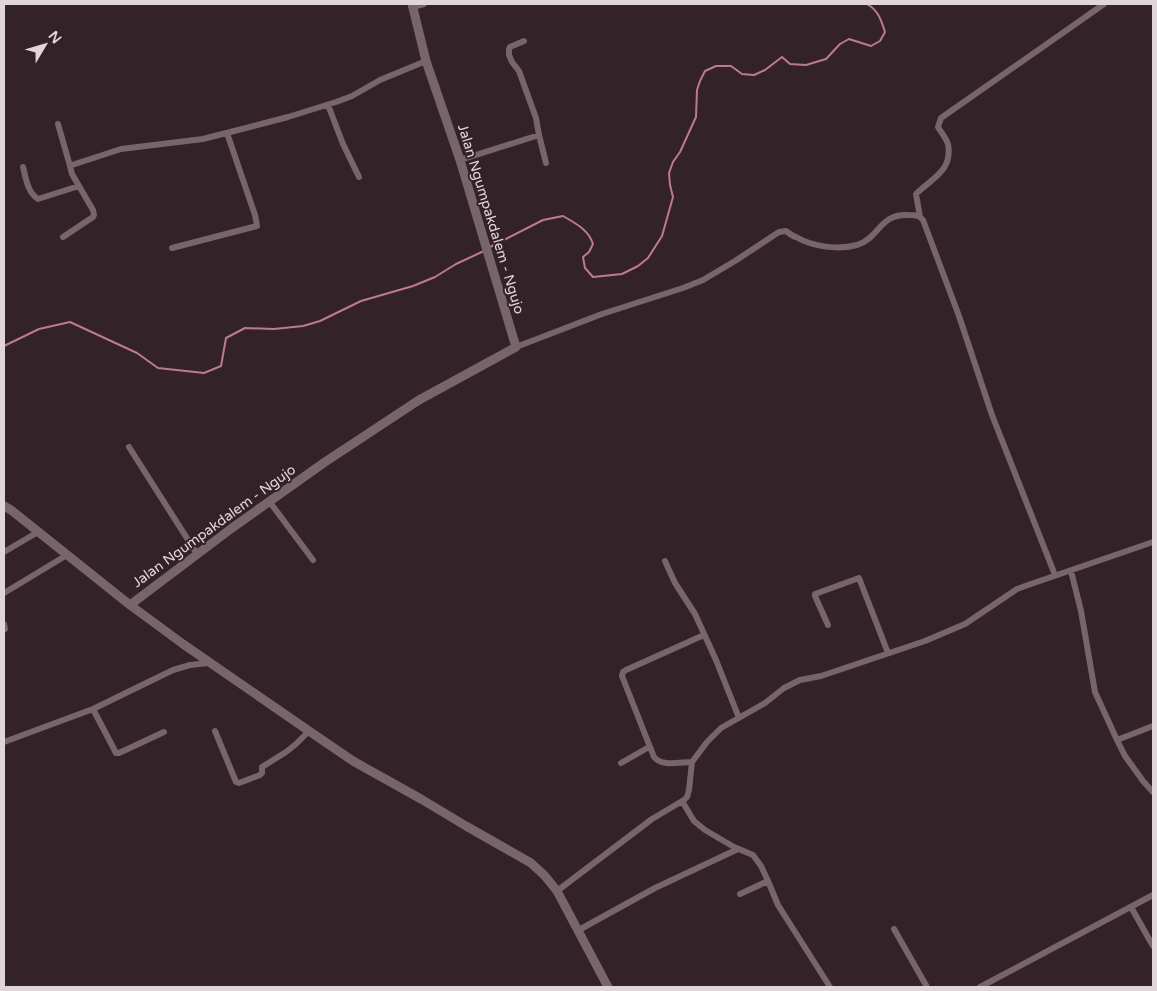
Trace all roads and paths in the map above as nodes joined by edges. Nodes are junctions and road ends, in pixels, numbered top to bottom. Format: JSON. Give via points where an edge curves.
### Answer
{"nodes":[{"id":1,"x":424,"y":4,"type":"edge"},
{"id":2,"x":1104,"y":4,"type":"edge"},
{"id":3,"x":412,"y":6,"type":"edge"},
{"id":4,"x":524,"y":41,"type":"dead end"},
{"id":5,"x":426,"y":61,"type":"junction"},
{"id":6,"x":328,"y":105,"type":"junction"},
{"id":7,"x":58,"y":124,"type":"dead end"},
{"id":8,"x":227,"y":133,"type":"junction"},
{"id":9,"x":538,"y":135,"type":"junction"},
{"id":10,"x":460,"y":160,"type":"junction"},
{"id":11,"x":546,"y":163,"type":"dead end"},
{"id":12,"x":70,"y":166,"type":"junction"},
{"id":13,"x":23,"y":167,"type":"dead end"},
{"id":14,"x":359,"y":177,"type":"dead end"},
{"id":15,"x":79,"y":186,"type":"junction"},
{"id":16,"x":920,"y":217,"type":"junction"},
{"id":17,"x":63,"y":237,"type":"dead end"},
{"id":18,"x":172,"y":248,"type":"dead end"},
{"id":19,"x":516,"y":347,"type":"junction"},
{"id":20,"x":129,"y":447,"type":"dead end"},
{"id":21,"x":269,"y":502,"type":"junction"},
{"id":22,"x":4,"y":506,"type":"edge"},
{"id":23,"x":38,"y":532,"type":"junction"},
{"id":24,"x":1153,"y":542,"type":"edge"},
{"id":25,"x":4,"y":552,"type":"edge"},
{"id":26,"x":197,"y":554,"type":"junction"},
{"id":27,"x":67,"y":555,"type":"junction"},
{"id":28,"x":313,"y":560,"type":"dead end"},
{"id":29,"x":665,"y":561,"type":"dead end"},
{"id":30,"x":1070,"y":571,"type":"junction"},
{"id":31,"x":1055,"y":576,"type":"junction"},
{"id":32,"x":4,"y":593,"type":"edge"},
{"id":33,"x":130,"y":605,"type":"junction"},
{"id":34,"x":828,"y":625,"type":"dead end"},
{"id":35,"x":704,"y":635,"type":"junction"},
{"id":36,"x":888,"y":653,"type":"junction"},
{"id":37,"x":209,"y":663,"type":"junction"},
{"id":38,"x":92,"y":709,"type":"junction"},
{"id":39,"x":739,"y":718,"type":"junction"},
{"id":40,"x":1153,"y":726,"type":"edge"},
{"id":41,"x":215,"y":730,"type":"dead end"},
{"id":42,"x":309,"y":731,"type":"junction"},
{"id":43,"x":164,"y":732,"type":"dead end"},
{"id":44,"x":1117,"y":740,"type":"junction"},
{"id":45,"x":4,"y":742,"type":"edge"},
{"id":46,"x":649,"y":747,"type":"junction"},
{"id":47,"x":692,"y":762,"type":"junction"},
{"id":48,"x":621,"y":763,"type":"dead end"},
{"id":49,"x":1153,"y":792,"type":"edge"},
{"id":50,"x":682,"y":801,"type":"junction"},
{"id":51,"x":738,"y":849,"type":"junction"},
{"id":52,"x":768,"y":881,"type":"junction"},
{"id":53,"x":557,"y":891,"type":"junction"},
{"id":54,"x":740,"y":894,"type":"dead end"},
{"id":55,"x":1153,"y":895,"type":"edge"},
{"id":56,"x":1131,"y":907,"type":"junction"},
{"id":57,"x":894,"y":929,"type":"dead end"},
{"id":58,"x":578,"y":931,"type":"junction"},
{"id":59,"x":1153,"y":946,"type":"edge"},
{"id":60,"x":608,"y":987,"type":"edge"},
{"id":61,"x":830,"y":987,"type":"edge"},
{"id":62,"x":927,"y":987,"type":"edge"},
{"id":63,"x":980,"y":987,"type":"edge"}],
"edges":[{"from":1,"to":3,"type":"street"},
{"from":2,"to":16,"type":"street","via":[[940,118],[938,127],[948,142],[947,162],[943,171],[916,194]]},
{"from":3,"to":5,"type":"street","name":"Jalan Ngumpakdalem - Ngujo"},
{"from":4,"to":9,"type":"street","via":[[510,47],[509,55],[519,71],[536,118]]},
{"from":5,"to":6,"type":"street"},
{"from":5,"to":10,"type":"street","name":"Jalan Ngumpakdalem - Ngujo"},
{"from":6,"to":8,"type":"street"},
{"from":6,"to":14,"type":"street"},
{"from":7,"to":12,"type":"street"},
{"from":8,"to":12,"type":"street","via":[[121,149]]},
{"from":8,"to":18,"type":"street","via":[[256,226]]},
{"from":9,"to":10,"type":"street"},
{"from":9,"to":11,"type":"street"},
{"from":10,"to":19,"type":"street","name":"Jalan Ngumpakdalem - Ngujo"},
{"from":12,"to":15,"type":"street"},
{"from":13,"to":15,"type":"street","via":[[31,192],[38,199]]},
{"from":15,"to":17,"type":"street","via":[[94,215]]},
{"from":16,"to":19,"type":"street","via":[[905,214],[890,218],[862,243],[848,246],[824,246],[786,231],[779,232],[704,280]]},
{"from":16,"to":31,"type":"street"},
{"from":19,"to":21,"type":"street","name":"Jalan Ngumpakdalem - Ngujo","via":[[419,400]]},
{"from":20,"to":26,"type":"street"},
{"from":21,"to":26,"type":"street","name":"Jalan Ngumpakdalem - Ngujo"},
{"from":21,"to":28,"type":"street"},
{"from":22,"to":23,"type":"street"},
{"from":23,"to":25,"type":"street"},
{"from":23,"to":27,"type":"street"},
{"from":24,"to":30,"type":"street"},
{"from":26,"to":33,"type":"street","name":"Jalan Ngumpakdalem - Ngujo"},
{"from":27,"to":32,"type":"street"},
{"from":27,"to":33,"type":"street"},
{"from":29,"to":35,"type":"street"},
{"from":30,"to":31,"type":"street"},
{"from":30,"to":44,"type":"street","via":[[1081,611],[1095,692]]},
{"from":31,"to":36,"type":"street","via":[[1017,590],[966,624]]},
{"from":33,"to":37,"type":"street","name":"Jalan Ngumpakdalem - Ngujo"},
{"from":34,"to":36,"type":"street","via":[[815,594],[859,578]]},
{"from":35,"to":39,"type":"street"},
{"from":35,"to":46,"type":"street","via":[[623,672],[623,681]]},
{"from":36,"to":39,"type":"street","via":[[800,680]]},
{"from":37,"to":38,"type":"street","via":[[174,670]]},
{"from":37,"to":42,"type":"street","name":"Jalan Ngumpakdalem - Ngujo"},
{"from":38,"to":43,"type":"street","via":[[116,753]]},
{"from":38,"to":45,"type":"street"},
{"from":39,"to":47,"type":"street","via":[[721,728]]},
{"from":40,"to":44,"type":"street"},
{"from":41,"to":42,"type":"street","via":[[239,783],[260,775],[262,767],[286,752]]},
{"from":42,"to":53,"type":"street","name":"Jalan Ngumpakdalem - Ngujo","via":[[353,761],[531,863]]},
{"from":44,"to":49,"type":"street","via":[[1125,756]]},
{"from":46,"to":47,"type":"street","via":[[657,761],[662,763]]},
{"from":46,"to":48,"type":"street"},
{"from":47,"to":50,"type":"street","via":[[689,790]]},
{"from":50,"to":51,"type":"street","via":[[698,825]]},
{"from":50,"to":53,"type":"street","via":[[652,819]]},
{"from":51,"to":52,"type":"street","via":[[754,856]]},
{"from":51,"to":58,"type":"street","via":[[655,888]]},
{"from":52,"to":54,"type":"street"},
{"from":52,"to":61,"type":"street","via":[[778,905]]},
{"from":53,"to":58,"type":"street","name":"Jalan Ngumpakdalem - Ngujo"},
{"from":55,"to":56,"type":"street"},
{"from":56,"to":59,"type":"street"},
{"from":56,"to":63,"type":"street"},
{"from":57,"to":62,"type":"street"},
{"from":58,"to":60,"type":"street","name":"Jalan Ngumpakdalem - Ngujo"}]}
